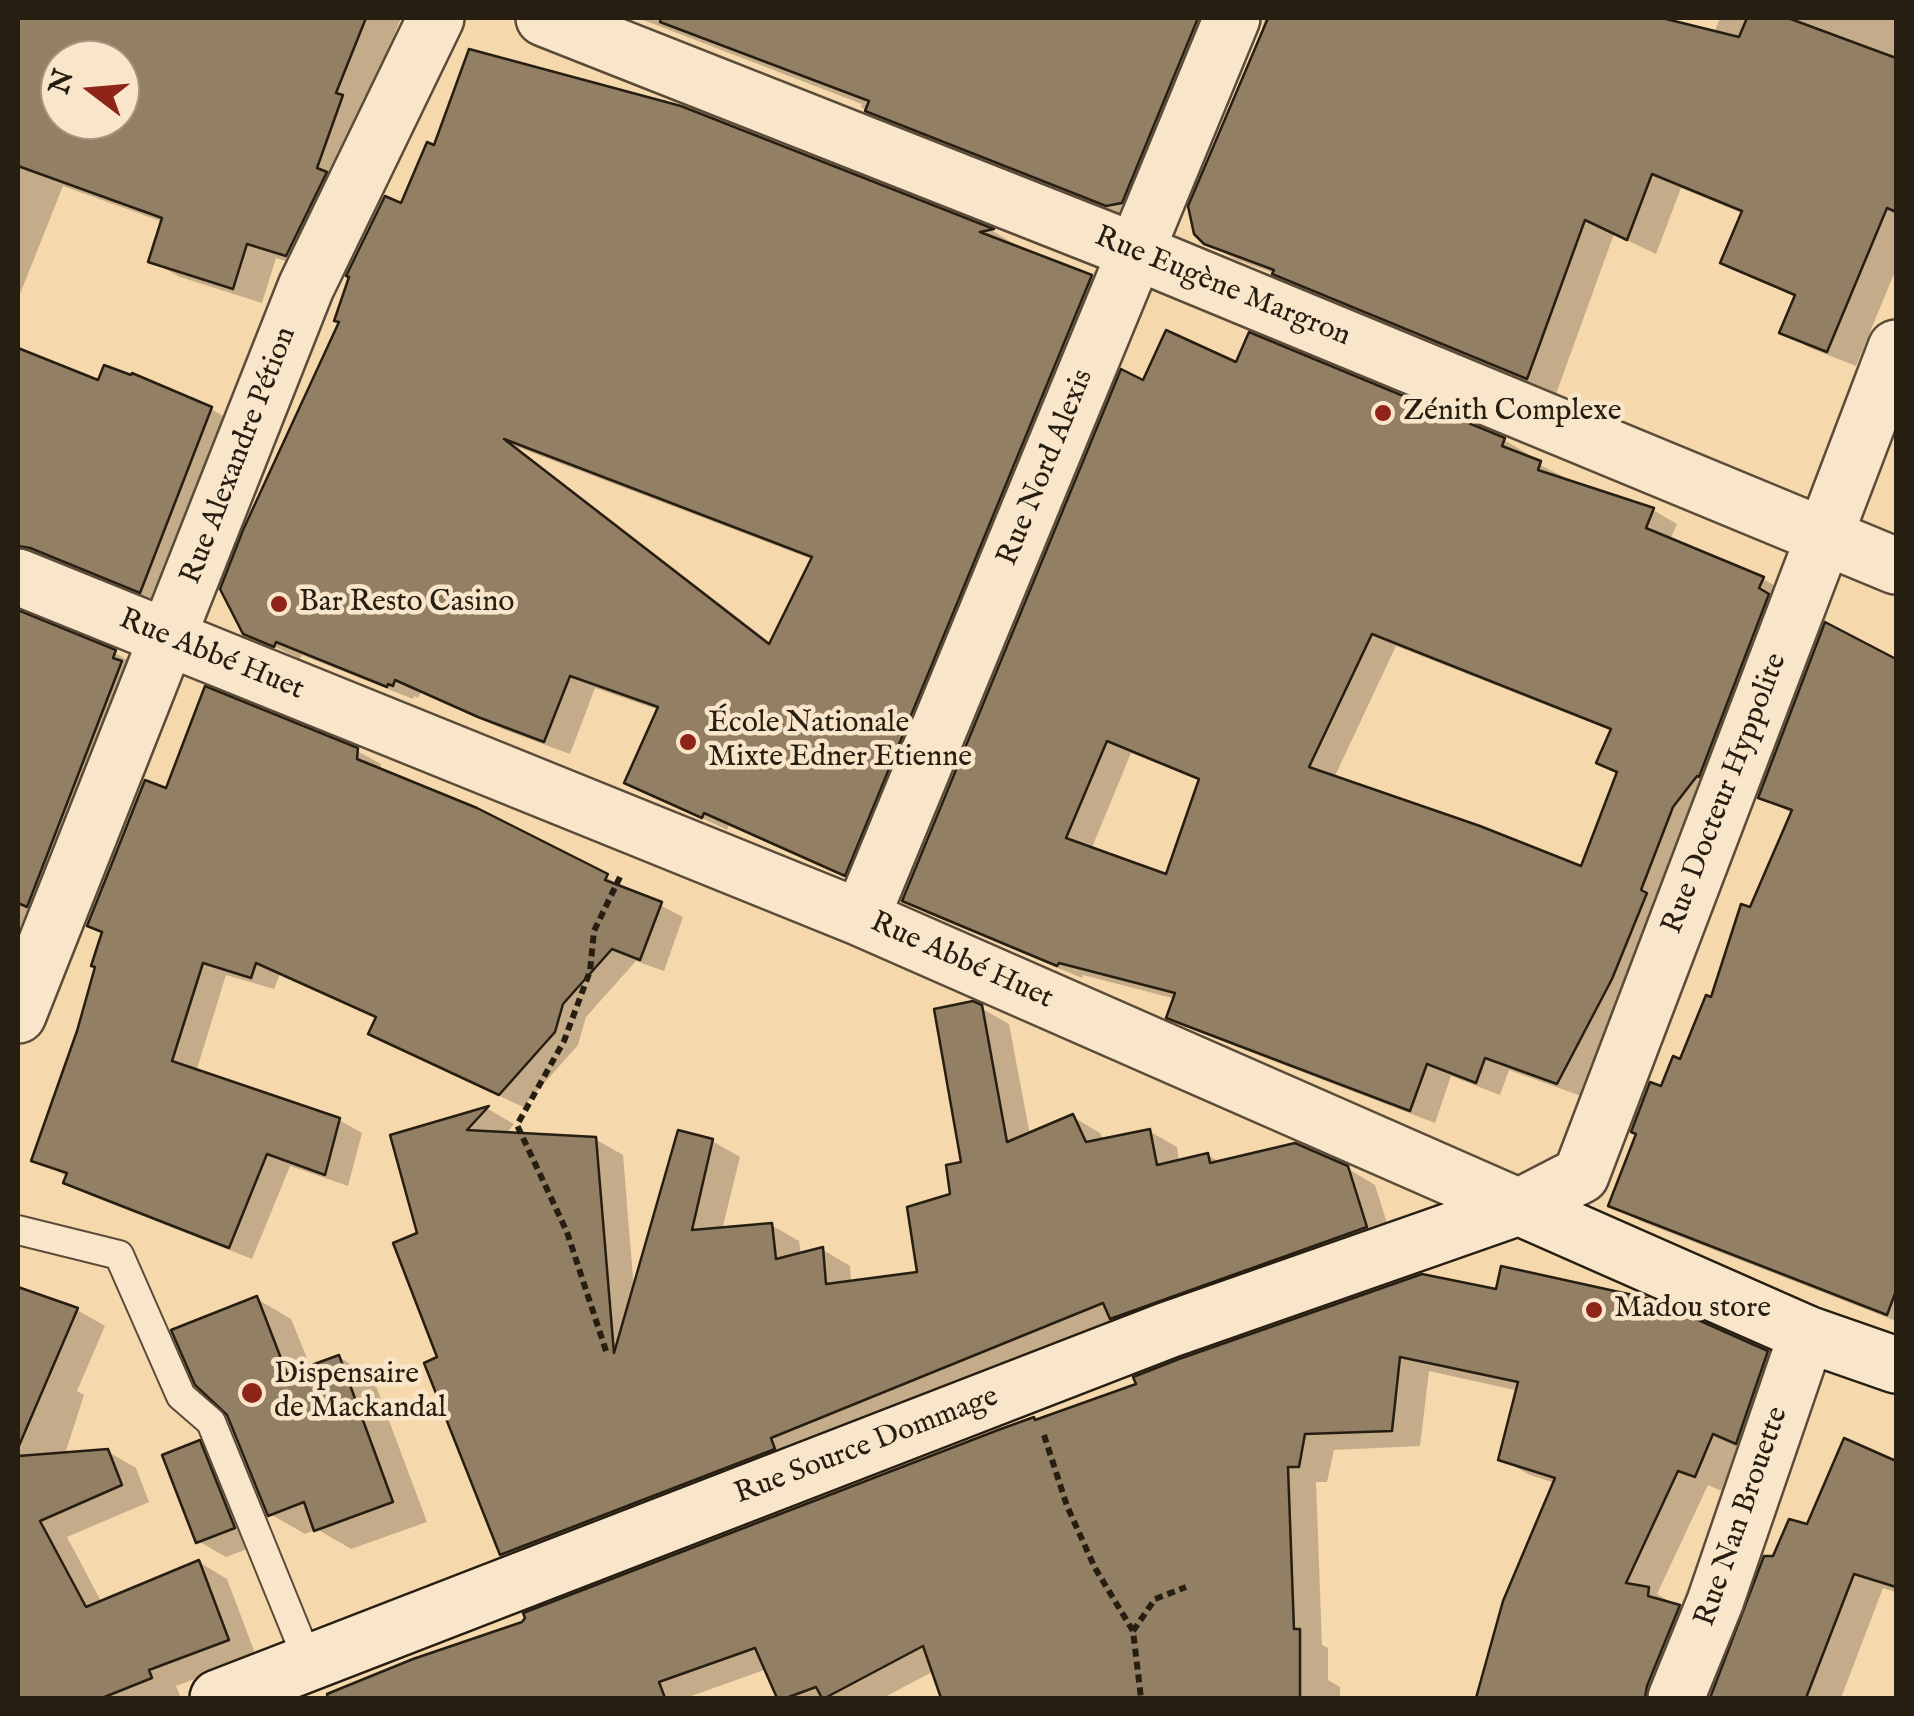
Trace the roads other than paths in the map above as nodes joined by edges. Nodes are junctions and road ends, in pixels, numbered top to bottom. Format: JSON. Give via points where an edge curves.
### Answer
{"nodes":[{"id":1,"x":436,"y":18,"type":"edge"},
{"id":2,"x":544,"y":18,"type":"edge"},
{"id":3,"x":1232,"y":18,"type":"edge"},
{"id":4,"x":1137,"y":252,"type":"junction"},
{"id":5,"x":1896,"y":348,"type":"edge"},
{"id":6,"x":1824,"y":537,"type":"junction"},
{"id":7,"x":1896,"y":566,"type":"edge"},
{"id":8,"x":18,"y":577,"type":"edge"},
{"id":9,"x":168,"y":639,"type":"junction"},
{"id":10,"x":861,"y":918,"type":"junction"},
{"id":11,"x":18,"y":1015,"type":"edge"},
{"id":12,"x":1519,"y":1206,"type":"junction"},
{"id":13,"x":18,"y":1230,"type":"edge"},
{"id":14,"x":1807,"y":1334,"type":"junction"},
{"id":15,"x":1896,"y":1365,"type":"edge"},
{"id":16,"x":309,"y":1663,"type":"junction"},
{"id":17,"x":218,"y":1698,"type":"edge"},
{"id":18,"x":1676,"y":1698,"type":"edge"}],
"edges":[{"from":1,"to":9,"type":"street","name":"Rue Alexandre Pétion","via":[[306,287]]},
{"from":2,"to":4,"type":"street","name":"Rue Eugène Margron"},
{"from":3,"to":4,"type":"street","name":"Rue Nord Alexis"},
{"from":4,"to":6,"type":"street","name":"Rue Eugène Margron"},
{"from":4,"to":10,"type":"street","name":"Rue Nord Alexis"},
{"from":5,"to":6,"type":"street","name":"Rue Docteur Hyppolite"},
{"from":6,"to":7,"type":"street","name":"Rue Eugène Margron"},
{"from":6,"to":12,"type":"street","name":"Rue Docteur Hyppolite","via":[[1581,1174]]},
{"from":8,"to":9,"type":"street","name":"Rue Abbé Huet"},
{"from":9,"to":10,"type":"street","name":"Rue Abbé Huet"},
{"from":9,"to":11,"type":"street","name":"Rue Alexandre Pétion"},
{"from":10,"to":12,"type":"street","name":"Rue Abbé Huet"},
{"from":12,"to":14,"type":"street","name":"Rue Abbé Huet"},
{"from":12,"to":16,"type":"street","name":"Rue Source Dommage","via":[[1168,1330]]},
{"from":13,"to":16,"type":"lane","via":[[120,1254],[180,1396],[211,1422]]},
{"from":14,"to":15,"type":"street","name":"Rue Abbé Huet"},
{"from":14,"to":18,"type":"street","name":"Rue Nan Brouette"},
{"from":16,"to":17,"type":"street","name":"Rue Source Dommage"}]}
